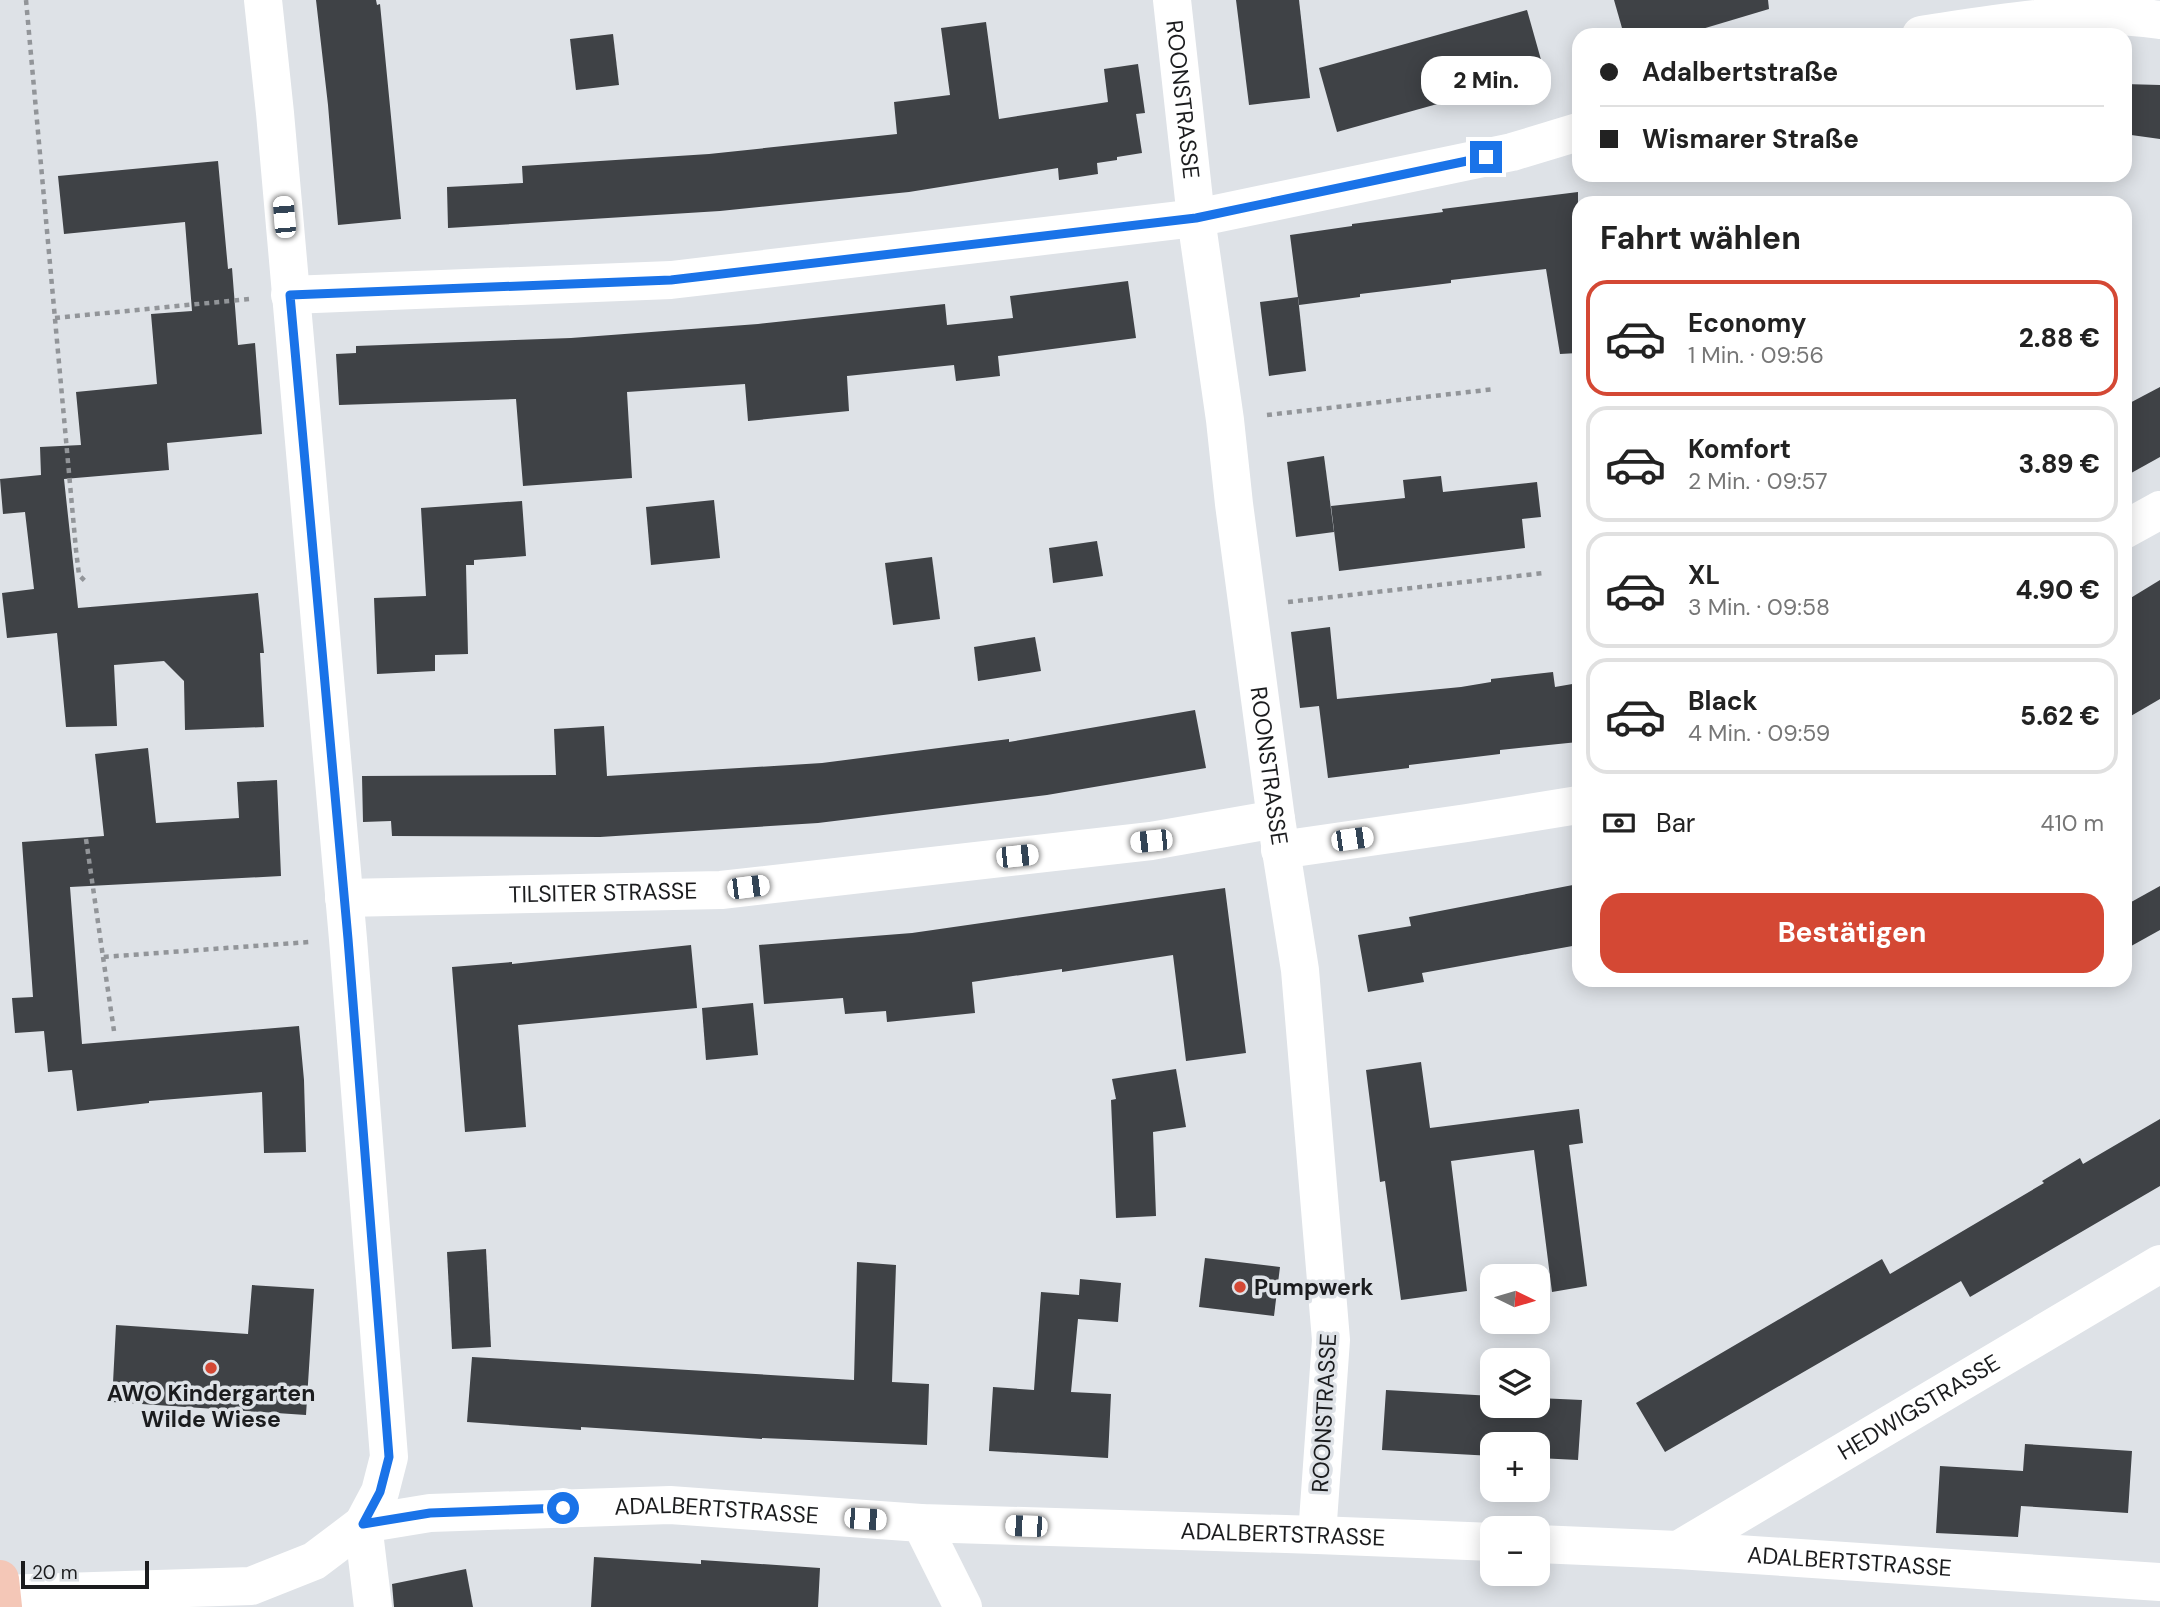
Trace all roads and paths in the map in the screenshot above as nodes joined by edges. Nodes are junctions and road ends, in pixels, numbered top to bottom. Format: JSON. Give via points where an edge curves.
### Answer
{"nodes":[{"id":1,"x":26,"y":0,"type":"edge"},
{"id":2,"x":262,"y":0,"type":"edge"},
{"id":3,"x":1172,"y":0,"type":"edge"},
{"id":4,"x":2160,"y":20,"type":"edge"},
{"id":5,"x":1967,"y":28,"type":"edge"},
{"id":6,"x":1572,"y":134,"type":"edge"},
{"id":7,"x":1196,"y":218,"type":"junction"},
{"id":8,"x":290,"y":295,"type":"junction"},
{"id":9,"x":55,"y":318,"type":"junction"},
{"id":10,"x":1495,"y":389,"type":"dead end"},
{"id":11,"x":1225,"y":420,"type":"junction"},
{"id":12,"x":2160,"y":510,"type":"edge"},
{"id":13,"x":2132,"y":526,"type":"edge"},
{"id":14,"x":1544,"y":573,"type":"dead end"},
{"id":15,"x":85,"y":581,"type":"dead end"},
{"id":16,"x":1248,"y":607,"type":"junction"},
{"id":17,"x":1572,"y":806,"type":"edge"},
{"id":18,"x":1278,"y":835,"type":"junction"},
{"id":19,"x":86,"y":839,"type":"dead end"},
{"id":20,"x":344,"y":898,"type":"junction"},
{"id":21,"x":348,"y":939,"type":"junction"},
{"id":22,"x":103,"y":957,"type":"junction"},
{"id":23,"x":114,"y":1031,"type":"dead end"},
{"id":24,"x":2160,"y":1264,"type":"edge"},
{"id":25,"x":921,"y":1523,"type":"junction"},
{"id":26,"x":363,"y":1524,"type":"junction"},
{"id":27,"x":1317,"y":1535,"type":"junction"},
{"id":28,"x":1480,"y":1541,"type":"edge"},
{"id":29,"x":1550,"y":1545,"type":"edge"},
{"id":30,"x":1678,"y":1550,"type":"junction"},
{"id":31,"x":2160,"y":1582,"type":"edge"},
{"id":32,"x":1,"y":1593,"type":"edge"},
{"id":33,"x":373,"y":1607,"type":"edge"},
{"id":34,"x":963,"y":1607,"type":"edge"}],
"edges":[{"from":1,"to":9,"type":"path"},
{"from":2,"to":8,"type":"street"},
{"from":3,"to":7,"type":"street","name":"ROONSTRASSE"},
{"from":4,"to":5,"type":"street","via":[[2129,15],[2032,18]]},
{"from":6,"to":7,"type":"street","via":[[1512,152]]},
{"from":7,"to":8,"type":"street","via":[[671,280]]},
{"from":7,"to":11,"type":"street","name":"ROONSTRASSE"},
{"from":8,"to":9,"type":"path"},
{"from":8,"to":20,"type":"street"},
{"from":9,"to":15,"type":"path","via":[[76,550],[79,575]]},
{"from":10,"to":11,"type":"path"},
{"from":11,"to":16,"type":"street","name":"ROONSTRASSE"},
{"from":12,"to":13,"type":"street"},
{"from":14,"to":16,"type":"path"},
{"from":16,"to":18,"type":"street","name":"ROONSTRASSE"},
{"from":17,"to":18,"type":"street","name":"TILSITER STRASSE","via":[[1467,823]]},
{"from":18,"to":20,"type":"street","name":"TILSITER STRASSE","via":[[1151,841],[721,890]]},
{"from":18,"to":27,"type":"street","name":"ROONSTRASSE","via":[[1300,970],[1331,1340]]},
{"from":19,"to":22,"type":"path"},
{"from":20,"to":21,"type":"street"},
{"from":21,"to":22,"type":"path"},
{"from":21,"to":26,"type":"street","via":[[389,1457],[380,1492]]},
{"from":22,"to":23,"type":"path"},
{"from":24,"to":30,"type":"street","name":"HEDWIGSTRASSE"},
{"from":25,"to":26,"type":"street","name":"ADALBERTSTRASSE","via":[[670,1505],[430,1513]]},
{"from":25,"to":27,"type":"street","name":"ADALBERTSTRASSE"},
{"from":25,"to":34,"type":"street"},
{"from":26,"to":32,"type":"street","name":"ADALBERTSTRASSE","via":[[314,1561],[251,1586]]},
{"from":26,"to":33,"type":"street"},
{"from":27,"to":28,"type":"street","name":"ADALBERTSTRASSE"},
{"from":29,"to":30,"type":"street","name":"ADALBERTSTRASSE"},
{"from":30,"to":31,"type":"street","name":"ADALBERTSTRASSE"}]}
